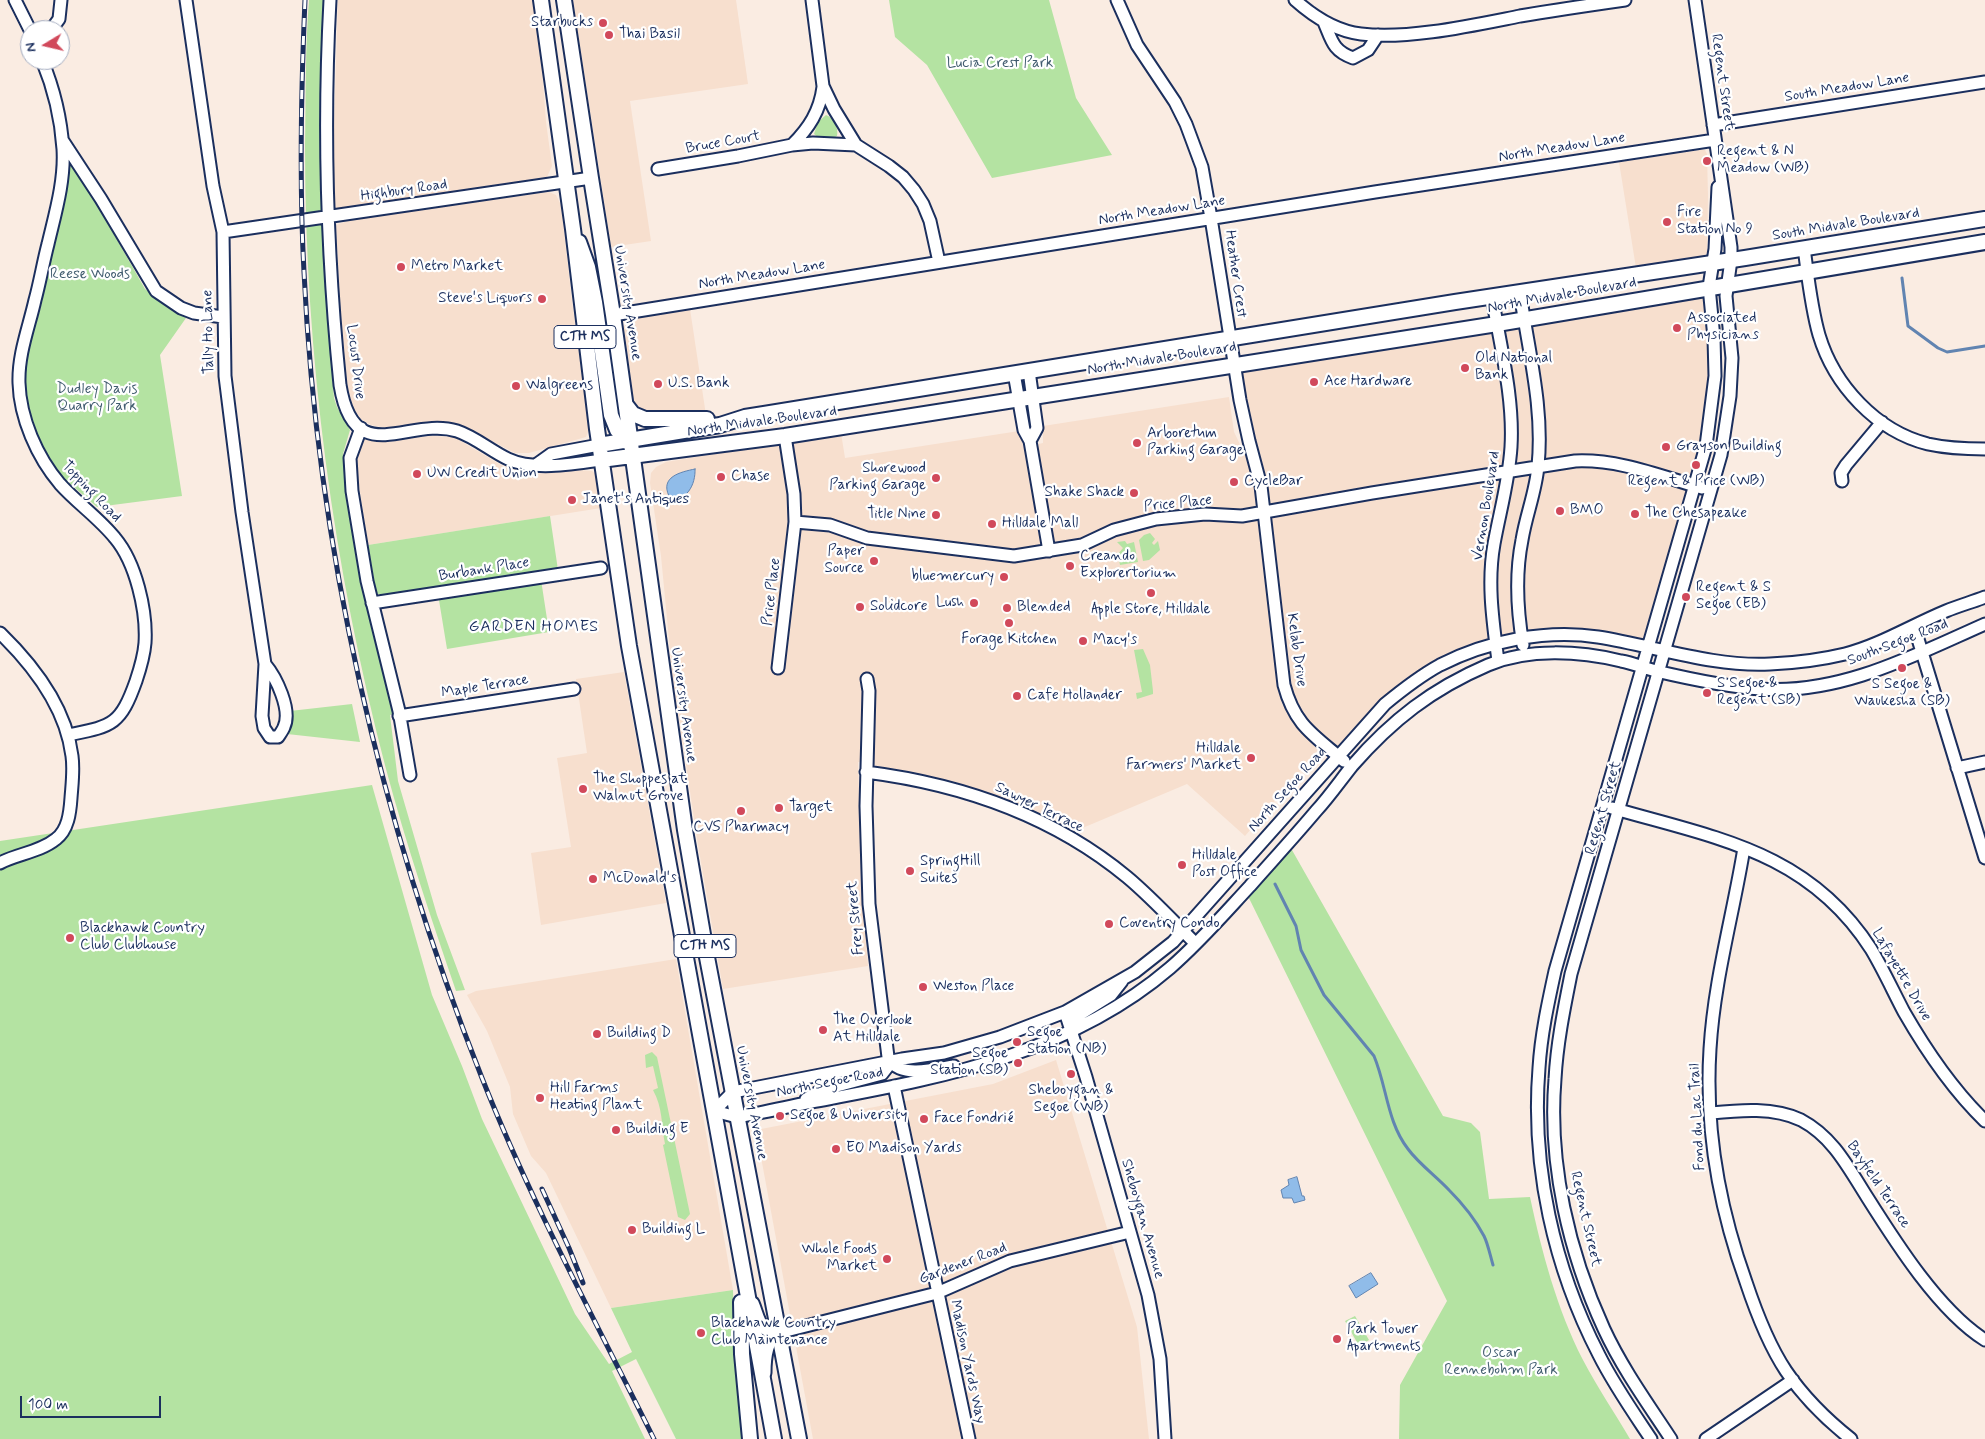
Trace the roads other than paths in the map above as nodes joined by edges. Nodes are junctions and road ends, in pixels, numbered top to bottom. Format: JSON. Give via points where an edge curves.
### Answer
{"nodes":[{"id":1,"x":15,"y":0,"type":"edge"},
{"id":2,"x":61,"y":0,"type":"edge"},
{"id":3,"x":186,"y":0,"type":"edge"},
{"id":4,"x":330,"y":0,"type":"edge"},
{"id":5,"x":542,"y":0,"type":"edge"},
{"id":6,"x":564,"y":0,"type":"edge"},
{"id":7,"x":812,"y":0,"type":"edge"},
{"id":8,"x":1117,"y":0,"type":"edge"},
{"id":9,"x":1295,"y":0,"type":"edge"},
{"id":10,"x":1625,"y":0,"type":"edge"},
{"id":11,"x":1695,"y":0,"type":"edge"},
{"id":12,"x":25,"y":20,"type":"edge"},
{"id":13,"x":58,"y":20,"type":"edge"},
{"id":14,"x":1324,"y":22,"type":"junction"},
{"id":15,"x":1378,"y":35,"type":"junction"},
{"id":16,"x":46,"y":70,"type":"edge"},
{"id":17,"x":1985,"y":82,"type":"edge"},
{"id":18,"x":823,"y":86,"type":"junction"},
{"id":19,"x":1713,"y":125,"type":"junction"},
{"id":20,"x":62,"y":140,"type":"junction"},
{"id":21,"x":1715,"y":140,"type":"junction"},
{"id":22,"x":792,"y":145,"type":"junction"},
{"id":23,"x":856,"y":145,"type":"junction"},
{"id":24,"x":1719,"y":167,"type":"junction"},
{"id":25,"x":658,"y":168,"type":"dead end"},
{"id":26,"x":590,"y":178,"type":"junction"},
{"id":27,"x":566,"y":182,"type":"junction"},
{"id":28,"x":328,"y":217,"type":"junction"},
{"id":29,"x":1212,"y":218,"type":"junction"},
{"id":30,"x":1985,"y":219,"type":"edge"},
{"id":31,"x":573,"y":229,"type":"junction"},
{"id":32,"x":223,"y":232,"type":"junction"},
{"id":33,"x":1985,"y":242,"type":"edge"},
{"id":34,"x":1804,"y":248,"type":"junction"},
{"id":35,"x":1731,"y":260,"type":"junction"},
{"id":36,"x":939,"y":262,"type":"junction"},
{"id":37,"x":1712,"y":262,"type":"junction"},
{"id":38,"x":1807,"y":271,"type":"junction"},
{"id":39,"x":1727,"y":284,"type":"junction"},
{"id":40,"x":1709,"y":287,"type":"junction"},
{"id":41,"x":1520,"y":292,"type":"junction"},
{"id":42,"x":1492,"y":296,"type":"junction"},
{"id":43,"x":613,"y":315,"type":"junction"},
{"id":44,"x":223,"y":318,"type":"junction"},
{"id":45,"x":1524,"y":319,"type":"junction"},
{"id":46,"x":1497,"y":324,"type":"junction"},
{"id":47,"x":1229,"y":339,"type":"junction"},
{"id":48,"x":1234,"y":364,"type":"junction"},
{"id":49,"x":1028,"y":371,"type":"junction"},
{"id":50,"x":1014,"y":373,"type":"junction"},
{"id":51,"x":1033,"y":396,"type":"junction"},
{"id":52,"x":1018,"y":398,"type":"junction"},
{"id":53,"x":626,"y":405,"type":"junction"},
{"id":54,"x":745,"y":417,"type":"junction"},
{"id":55,"x":1882,"y":422,"type":"junction"},
{"id":56,"x":361,"y":428,"type":"junction"},
{"id":57,"x":785,"y":436,"type":"junction"},
{"id":58,"x":1030,"y":441,"type":"junction"},
{"id":59,"x":599,"y":445,"type":"junction"},
{"id":60,"x":630,"y":446,"type":"junction"},
{"id":61,"x":1985,"y":449,"type":"edge"},
{"id":62,"x":601,"y":460,"type":"junction"},
{"id":63,"x":537,"y":464,"type":"junction"},
{"id":64,"x":1538,"y":467,"type":"junction"},
{"id":65,"x":1509,"y":471,"type":"junction"},
{"id":66,"x":1842,"y":481,"type":"dead end"},
{"id":67,"x":1696,"y":486,"type":"junction"},
{"id":68,"x":1711,"y":490,"type":"junction"},
{"id":69,"x":1264,"y":511,"type":"junction"},
{"id":70,"x":795,"y":522,"type":"junction"},
{"id":71,"x":1049,"y":551,"type":"junction"},
{"id":72,"x":601,"y":568,"type":"dead end"},
{"id":73,"x":1985,"y":597,"type":"edge"},
{"id":74,"x":372,"y":603,"type":"junction"},
{"id":75,"x":1985,"y":624,"type":"edge"},
{"id":76,"x":1914,"y":626,"type":"junction"},
{"id":77,"x":0,"y":633,"type":"edge"},
{"id":78,"x":1522,"y":639,"type":"junction"},
{"id":79,"x":1496,"y":644,"type":"junction"},
{"id":80,"x":1649,"y":648,"type":"junction"},
{"id":81,"x":1666,"y":651,"type":"junction"},
{"id":82,"x":1921,"y":653,"type":"junction"},
{"id":83,"x":1525,"y":655,"type":"junction"},
{"id":84,"x":1498,"y":661,"type":"junction"},
{"id":85,"x":265,"y":664,"type":"junction"},
{"id":86,"x":778,"y":668,"type":"dead end"},
{"id":87,"x":1643,"y":668,"type":"junction"},
{"id":88,"x":1659,"y":672,"type":"junction"},
{"id":89,"x":867,"y":679,"type":"dead end"},
{"id":90,"x":574,"y":689,"type":"dead end"},
{"id":91,"x":400,"y":716,"type":"junction"},
{"id":92,"x":68,"y":735,"type":"junction"},
{"id":93,"x":1339,"y":756,"type":"junction"},
{"id":94,"x":1985,"y":762,"type":"edge"},
{"id":95,"x":1352,"y":767,"type":"junction"},
{"id":96,"x":1958,"y":768,"type":"junction"},
{"id":97,"x":866,"y":772,"type":"junction"},
{"id":98,"x":410,"y":775,"type":"dead end"},
{"id":99,"x":1603,"y":806,"type":"junction"},
{"id":100,"x":1619,"y":810,"type":"junction"},
{"id":101,"x":1744,"y":848,"type":"junction"},
{"id":102,"x":1985,"y":858,"type":"edge"},
{"id":103,"x":0,"y":863,"type":"edge"},
{"id":104,"x":1183,"y":930,"type":"junction"},
{"id":105,"x":1196,"y":943,"type":"junction"},
{"id":106,"x":1123,"y":978,"type":"junction"},
{"id":107,"x":1065,"y":1012,"type":"junction"},
{"id":108,"x":1072,"y":1032,"type":"junction"},
{"id":109,"x":890,"y":1061,"type":"junction"},
{"id":110,"x":989,"y":1061,"type":"junction"},
{"id":111,"x":894,"y":1086,"type":"junction"},
{"id":112,"x":732,"y":1092,"type":"junction"},
{"id":113,"x":795,"y":1105,"type":"junction"},
{"id":114,"x":714,"y":1111,"type":"junction"},
{"id":115,"x":1711,"y":1114,"type":"junction"},
{"id":116,"x":737,"y":1117,"type":"junction"},
{"id":117,"x":1985,"y":1121,"type":"edge"},
{"id":118,"x":725,"y":1167,"type":"junction"},
{"id":119,"x":1130,"y":1232,"type":"junction"},
{"id":120,"x":748,"y":1293,"type":"junction"},
{"id":121,"x":937,"y":1293,"type":"junction"},
{"id":122,"x":778,"y":1333,"type":"junction"},
{"id":123,"x":1985,"y":1340,"type":"edge"},
{"id":124,"x":1792,"y":1380,"type":"junction"},
{"id":125,"x":764,"y":1391,"type":"junction"},
{"id":126,"x":750,"y":1439,"type":"edge"},
{"id":127,"x":774,"y":1439,"type":"edge"},
{"id":128,"x":799,"y":1439,"type":"edge"},
{"id":129,"x":969,"y":1439,"type":"edge"},
{"id":130,"x":1164,"y":1439,"type":"edge"},
{"id":131,"x":1651,"y":1439,"type":"edge"},
{"id":132,"x":1672,"y":1439,"type":"edge"},
{"id":133,"x":1706,"y":1439,"type":"edge"},
{"id":134,"x":1851,"y":1439,"type":"edge"}],
"edges":[{"from":1,"to":12,"type":"street"},
{"from":2,"to":13,"type":"street"},
{"from":3,"to":32,"type":"street","name":"Tally Ho Lane","via":[[213,186]]},
{"from":4,"to":28,"type":"street","name":"Locust Drive"},
{"from":5,"to":27,"type":"main road","number":"CTH MS"},
{"from":6,"to":26,"type":"main road","name":"University Avenue","number":"CTH MS"},
{"from":7,"to":18,"type":"street"},
{"from":8,"to":29,"type":"street","name":"Heather Crest","via":[[1137,45],[1186,124],[1202,168]]},
{"from":9,"to":14,"type":"street"},
{"from":10,"to":15,"type":"street","via":[[1480,24]]},
{"from":11,"to":19,"type":"street","name":"Regent Street"},
{"from":14,"to":15,"type":"street","via":[[1345,31]]},
{"from":14,"to":15,"type":"street","via":[[1340,53],[1353,58],[1368,50]]},
{"from":16,"to":20,"type":"street","via":[[55,97]]},
{"from":17,"to":19,"type":"street","name":"South Meadow Lane"},
{"from":18,"to":22,"type":"street","via":[[819,109],[807,130]]},
{"from":18,"to":23,"type":"street"},
{"from":19,"to":21,"type":"street","name":"Regent Street"},
{"from":20,"to":44,"type":"street","via":[[156,291],[181,308]]},
{"from":20,"to":92,"type":"street","name":"Topping Road","via":[[59,197],[20,364],[21,404],[31,435],[54,476],[116,539],[130,564],[140,595],[145,644],[140,670],[117,719],[104,728]]},
{"from":21,"to":24,"type":"street","name":"Regent Street"},
{"from":21,"to":29,"type":"street","name":"North Meadow Lane"},
{"from":22,"to":23,"type":"street","name":"Bruce Court"},
{"from":22,"to":25,"type":"street","name":"Bruce Court"},
{"from":23,"to":36,"type":"street","via":[[889,166],[914,190],[930,220]]},
{"from":24,"to":35,"type":"street","name":"Regent Street"},
{"from":24,"to":37,"type":"street","name":"Regent Street"},
{"from":26,"to":27,"type":"street","name":"Highbury Road"},
{"from":26,"to":43,"type":"main road","name":"University Avenue","number":"CTH MS"},
{"from":27,"to":28,"type":"street","name":"Highbury Road"},
{"from":27,"to":31,"type":"main road","number":"CTH MS"},
{"from":28,"to":32,"type":"street","name":"Highbury Road"},
{"from":28,"to":56,"type":"street","name":"Locust Drive","via":[[340,385],[349,416]]},
{"from":29,"to":36,"type":"street","name":"North Meadow Lane"},
{"from":29,"to":47,"type":"street","name":"Heather Crest"},
{"from":30,"to":34,"type":"main road","name":"South Midvale Boulevard"},
{"from":31,"to":59,"type":"main road","number":"CTH MS"},
{"from":31,"to":60,"type":"main road","via":[[590,275],[611,415],[617,430]]},
{"from":32,"to":44,"type":"street","name":"Tally Ho Lane"},
{"from":33,"to":38,"type":"main road"},
{"from":34,"to":35,"type":"main road","name":"South Midvale Boulevard"},
{"from":34,"to":38,"type":"street"},
{"from":35,"to":37,"type":"main road","name":"South Midvale Boulevard"},
{"from":35,"to":39,"type":"street","name":"Regent Street"},
{"from":36,"to":43,"type":"street","name":"North Meadow Lane"},
{"from":37,"to":40,"type":"street","name":"Regent Street"},
{"from":37,"to":41,"type":"main road","name":"North Midvale Boulevard"},
{"from":38,"to":39,"type":"main road"},
{"from":38,"to":55,"type":"street","via":[[1814,315],[1833,368],[1855,399]]},
{"from":39,"to":40,"type":"main road","name":"North Midvale Boulevard"},
{"from":39,"to":68,"type":"street","name":"Regent Street","via":[[1732,358],[1730,396],[1721,455]]},
{"from":40,"to":45,"type":"main road","name":"North Midvale Boulevard"},
{"from":40,"to":67,"type":"street","name":"Regent Street","via":[[1715,376],[1706,446]]},
{"from":41,"to":42,"type":"main road","name":"North Midvale Boulevard"},
{"from":41,"to":45,"type":"street"},
{"from":42,"to":46,"type":"street","name":"Vernon Boulevard"},
{"from":42,"to":47,"type":"main road","name":"North Midvale Boulevard"},
{"from":43,"to":53,"type":"main road","name":"University Avenue","number":"CTH MS"},
{"from":44,"to":85,"type":"street","name":"Tally Ho Lane","via":[[229,420]]},
{"from":45,"to":46,"type":"main road","name":"North Midvale Boulevard"},
{"from":45,"to":64,"type":"street","via":[[1537,395]]},
{"from":46,"to":48,"type":"main road","name":"North Midvale Boulevard"},
{"from":46,"to":65,"type":"street","name":"Vernon Boulevard","via":[[1511,415]]},
{"from":47,"to":48,"type":"street","name":"Heather Crest"},
{"from":47,"to":49,"type":"main road","name":"North Midvale Boulevard"},
{"from":48,"to":51,"type":"main road","name":"North Midvale Boulevard"},
{"from":48,"to":69,"type":"street","name":"Heather Crest"},
{"from":49,"to":50,"type":"main road","name":"North Midvale Boulevard"},
{"from":49,"to":51,"type":"street"},
{"from":50,"to":52,"type":"street"},
{"from":50,"to":54,"type":"main road","name":"North Midvale Boulevard"},
{"from":51,"to":52,"type":"main road","name":"North Midvale Boulevard"},
{"from":51,"to":58,"type":"street","via":[[1037,428]]},
{"from":52,"to":57,"type":"main road","name":"North Midvale Boulevard"},
{"from":52,"to":58,"type":"street","via":[[1024,430]]},
{"from":53,"to":54,"type":"main road","via":[[633,414],[645,419]]},
{"from":53,"to":60,"type":"main road","name":"University Avenue","number":"CTH MS"},
{"from":54,"to":60,"type":"main road","name":"North Midvale Boulevard"},
{"from":55,"to":61,"type":"street","via":[[1928,444]]},
{"from":55,"to":66,"type":"street","via":[[1846,465]]},
{"from":56,"to":63,"type":"street","via":[[385,436],[449,430],[515,462]]},
{"from":56,"to":74,"type":"street","via":[[352,448],[350,470]]},
{"from":57,"to":60,"type":"main road","name":"North Midvale Boulevard","via":[[650,454]]},
{"from":57,"to":70,"type":"street"},
{"from":58,"to":71,"type":"street"},
{"from":59,"to":60,"type":"main road","name":"North Midvale Boulevard"},
{"from":59,"to":62,"type":"main road","number":"CTH MS"},
{"from":59,"to":63,"type":"street","via":[[551,454]]},
{"from":60,"to":62,"type":"main road","name":"North Midvale Boulevard"},
{"from":60,"to":112,"type":"main road","name":"University Avenue","number":"CTH MS","via":[[685,830]]},
{"from":62,"to":63,"type":"street"},
{"from":62,"to":114,"type":"main road","number":"CTH MS","via":[[633,670]]},
{"from":64,"to":65,"type":"street","name":"Price Place"},
{"from":64,"to":67,"type":"street","name":"Price Place","via":[[1575,461],[1604,461]]},
{"from":64,"to":78,"type":"street","via":[[1520,553],[1518,606]]},
{"from":65,"to":69,"type":"street","name":"Price Place"},
{"from":65,"to":79,"type":"street","name":"Vernon Boulevard","via":[[1491,576]]},
{"from":67,"to":68,"type":"street","name":"Price Place"},
{"from":67,"to":80,"type":"street","name":"Regent Street"},
{"from":68,"to":81,"type":"street","name":"Regent Street"},
{"from":69,"to":71,"type":"street","name":"Price Place","via":[[1242,516],[1205,514],[1156,518],[1114,530],[1082,545]]},
{"from":69,"to":93,"type":"street","name":"Kelab Drive","via":[[1288,700],[1309,733]]},
{"from":70,"to":71,"type":"street","name":"Price Place","via":[[830,526],[867,538],[1005,556]]},
{"from":70,"to":86,"type":"street","name":"Price Place"},
{"from":72,"to":74,"type":"street","name":"Burbank Place"},
{"from":73,"to":76,"type":"street","name":"South Segoe Road"},
{"from":74,"to":91,"type":"street"},
{"from":75,"to":82,"type":"street","name":"South Segoe Road"},
{"from":76,"to":81,"type":"street","name":"South Segoe Road","via":[[1846,654],[1798,662],[1753,665]]},
{"from":76,"to":82,"type":"street"},
{"from":77,"to":92,"type":"street","via":[[44,684]]},
{"from":78,"to":79,"type":"street","name":"North Segoe Road"},
{"from":78,"to":80,"type":"street","name":"North Segoe Road","via":[[1577,635]]},
{"from":78,"to":83,"type":"street"},
{"from":79,"to":84,"type":"street","name":"Vernon Boulevard"},
{"from":79,"to":93,"type":"street","name":"North Segoe Road","via":[[1441,665],[1410,684],[1385,704]]},
{"from":80,"to":81,"type":"street","name":"North Segoe Road"},
{"from":80,"to":87,"type":"street","name":"Regent Street"},
{"from":81,"to":88,"type":"street","name":"Regent Street"},
{"from":82,"to":88,"type":"street","name":"South Segoe Road","via":[[1850,679],[1794,688],[1764,690],[1728,686]]},
{"from":82,"to":96,"type":"street"},
{"from":83,"to":84,"type":"street","name":"North Segoe Road"},
{"from":83,"to":87,"type":"street","name":"North Segoe Road","via":[[1564,653],[1595,656]]},
{"from":84,"to":95,"type":"street","name":"North Segoe Road","via":[[1420,701],[1386,729]]},
{"from":85,"to":85,"type":"street","name":"Tally Ho Lane","via":[[264,728],[270,737],[278,737],[285,726],[287,712],[275,675]]},
{"from":87,"to":88,"type":"street","name":"South Segoe Road"},
{"from":87,"to":99,"type":"street","name":"Regent Street"},
{"from":88,"to":100,"type":"street","name":"Regent Street"},
{"from":89,"to":97,"type":"street","name":"Frey Street"},
{"from":90,"to":91,"type":"street","name":"Maple Terrace"},
{"from":91,"to":98,"type":"street"},
{"from":92,"to":103,"type":"street","via":[[73,777],[66,828],[56,839]]},
{"from":93,"to":95,"type":"street","name":"Kelab Drive"},
{"from":93,"to":104,"type":"street","name":"North Segoe Road"},
{"from":94,"to":96,"type":"street"},
{"from":95,"to":105,"type":"street","name":"North Segoe Road","via":[[1318,810]]},
{"from":96,"to":102,"type":"street"},
{"from":97,"to":104,"type":"street","name":"Sawyer Terrace","via":[[907,777],[968,792],[1043,823],[1127,877]]},
{"from":97,"to":109,"type":"street","name":"Frey Street","via":[[869,904]]},
{"from":99,"to":100,"type":"street","name":"Lafayette Drive"},
{"from":99,"to":131,"type":"street","name":"Regent Street","via":[[1555,971],[1545,1018],[1539,1069],[1540,1156],[1558,1254],[1577,1307],[1611,1378]]},
{"from":100,"to":101,"type":"street","name":"Lafayette Drive"},
{"from":100,"to":132,"type":"street","name":"Regent Street","via":[[1571,974],[1561,1022],[1555,1080],[1556,1154],[1569,1227],[1595,1309],[1629,1375]]},
{"from":101,"to":115,"type":"street","name":"Fond du Lac Trail","via":[[1714,1004],[1710,1050]]},
{"from":101,"to":117,"type":"street","name":"Lafayette Drive","via":[[1796,872],[1850,920],[1871,949],[1932,1058],[1961,1097]]},
{"from":104,"to":105,"type":"street","name":"Sawyer Terrace"},
{"from":104,"to":106,"type":"street","name":"North Segoe Road","via":[[1161,951]]},
{"from":105,"to":108,"type":"street","name":"North Segoe Road","via":[[1133,997]]},
{"from":106,"to":107,"type":"street","name":"North Segoe Road"},
{"from":106,"to":108,"type":"street","via":[[1111,995],[1074,1018]]},
{"from":107,"to":108,"type":"street","name":"Sheboygan Avenue"},
{"from":107,"to":109,"type":"street","name":"North Segoe Road","via":[[970,1046]]},
{"from":108,"to":110,"type":"street","name":"North Segoe Road"},
{"from":108,"to":119,"type":"street","name":"Sheboygan Avenue"},
{"from":109,"to":110,"type":"street","via":[[894,1067],[904,1071]]},
{"from":109,"to":112,"type":"street","name":"North Segoe Road"},
{"from":109,"to":113,"type":"street","via":[[889,1068],[882,1074],[822,1090]]},
{"from":110,"to":111,"type":"street","name":"North Segoe Road"},
{"from":111,"to":113,"type":"street","name":"North Segoe Road"},
{"from":111,"to":121,"type":"street","name":"Madison Yards Way"},
{"from":112,"to":114,"type":"street"},
{"from":112,"to":116,"type":"main road","name":"University Avenue","number":"CTH MS"},
{"from":113,"to":116,"type":"street","name":"North Segoe Road"},
{"from":114,"to":116,"type":"street","name":"North Segoe Road"},
{"from":114,"to":118,"type":"main road","number":"CTH MS"},
{"from":115,"to":123,"type":"street","name":"Bayfield Terrace","via":[[1770,1112],[1800,1120],[1828,1139],[1938,1297]]},
{"from":115,"to":124,"type":"street","name":"Fond du Lac Trail","via":[[1714,1162],[1732,1239],[1756,1311]]},
{"from":116,"to":122,"type":"main road","name":"University Avenue","number":"CTH MS"},
{"from":118,"to":120,"type":"main road","number":"CTH MS"},
{"from":118,"to":126,"type":"main road","via":[[741,1292],[742,1354]]},
{"from":119,"to":121,"type":"street","name":"Gardener Road","via":[[1010,1261]]},
{"from":119,"to":130,"type":"street","name":"Sheboygan Avenue","via":[[1159,1349]]},
{"from":120,"to":122,"type":"street","via":[[763,1329]]},
{"from":120,"to":125,"type":"main road","number":"CTH MS"},
{"from":121,"to":122,"type":"street","name":"Gardener Road"},
{"from":121,"to":129,"type":"street","name":"Madison Yards Way"},
{"from":122,"to":125,"type":"street","via":[[772,1338],[767,1352]]},
{"from":122,"to":128,"type":"main road","name":"University Avenue","number":"CTH MS"},
{"from":124,"to":133,"type":"street"},
{"from":124,"to":134,"type":"street","name":"Fond du Lac Trail"},
{"from":125,"to":127,"type":"main road","number":"CTH MS"}]}
